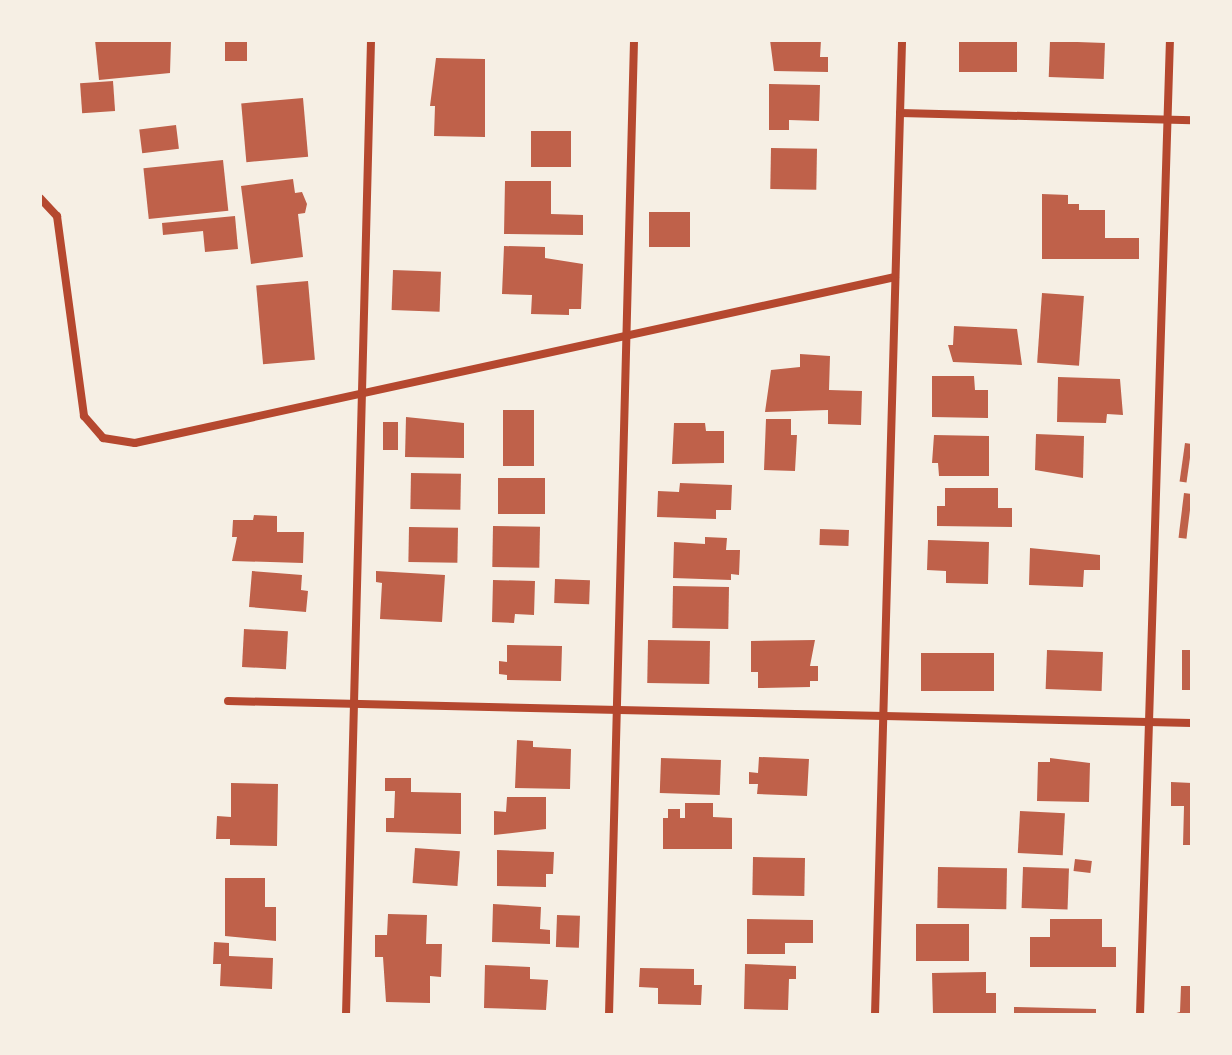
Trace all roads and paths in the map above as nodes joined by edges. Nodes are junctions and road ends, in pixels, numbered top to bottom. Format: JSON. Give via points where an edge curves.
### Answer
{"nodes":[{"id":1,"x":371,"y":40,"type":"edge"},
{"id":2,"x":634,"y":40,"type":"edge"},
{"id":3,"x":902,"y":40,"type":"edge"},
{"id":4,"x":1170,"y":40,"type":"edge"},
{"id":5,"x":900,"y":113,"type":"junction"},
{"id":6,"x":1168,"y":119,"type":"junction"},
{"id":7,"x":1192,"y":120,"type":"edge"},
{"id":8,"x":40,"y":198,"type":"edge"},
{"id":9,"x":895,"y":277,"type":"junction"},
{"id":10,"x":626,"y":334,"type":"junction"},
{"id":11,"x":362,"y":391,"type":"junction"},
{"id":12,"x":228,"y":701,"type":"dead end"},
{"id":13,"x":354,"y":704,"type":"junction"},
{"id":14,"x":616,"y":712,"type":"junction"},
{"id":15,"x":884,"y":718,"type":"junction"},
{"id":16,"x":1149,"y":722,"type":"junction"},
{"id":17,"x":1192,"y":723,"type":"edge"},
{"id":18,"x":346,"y":1015,"type":"edge"},
{"id":19,"x":609,"y":1015,"type":"edge"},
{"id":20,"x":875,"y":1015,"type":"edge"},
{"id":21,"x":1140,"y":1015,"type":"edge"}],
"edges":[{"from":1,"to":11,"type":"street"},
{"from":2,"to":10,"type":"street"},
{"from":3,"to":5,"type":"street"},
{"from":4,"to":6,"type":"street"},
{"from":5,"to":6,"type":"street"},
{"from":5,"to":9,"type":"street"},
{"from":6,"to":7,"type":"street"},
{"from":6,"to":16,"type":"street"},
{"from":8,"to":11,"type":"street","via":[[57,216],[84,416],[103,438],[135,443]]},
{"from":9,"to":10,"type":"street"},
{"from":9,"to":15,"type":"street"},
{"from":10,"to":11,"type":"street"},
{"from":10,"to":14,"type":"street"},
{"from":11,"to":13,"type":"street"},
{"from":12,"to":13,"type":"street"},
{"from":13,"to":14,"type":"street"},
{"from":13,"to":18,"type":"street"},
{"from":14,"to":15,"type":"street"},
{"from":14,"to":19,"type":"street"},
{"from":15,"to":16,"type":"street"},
{"from":15,"to":20,"type":"street"},
{"from":16,"to":17,"type":"street"},
{"from":16,"to":21,"type":"street"}]}
